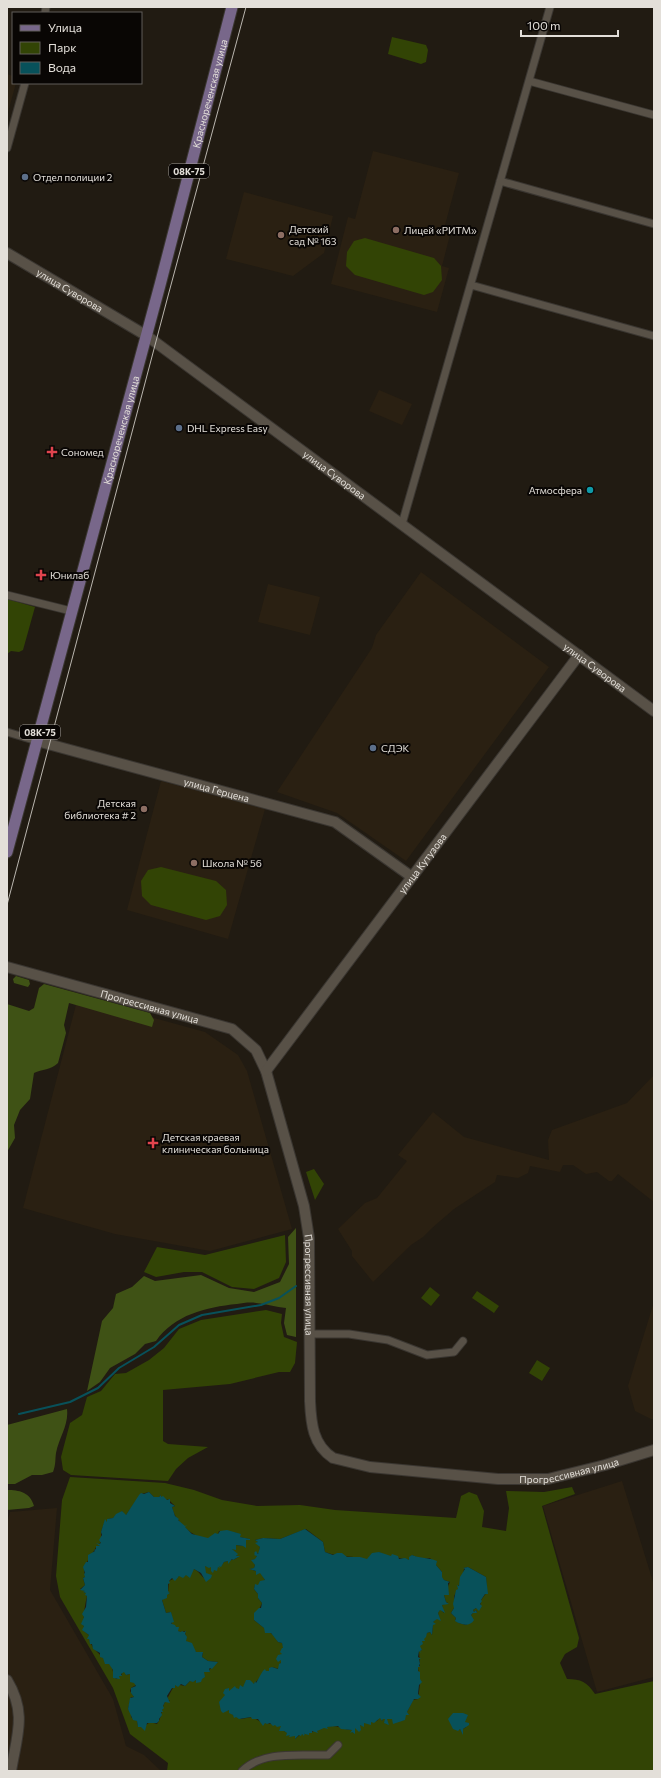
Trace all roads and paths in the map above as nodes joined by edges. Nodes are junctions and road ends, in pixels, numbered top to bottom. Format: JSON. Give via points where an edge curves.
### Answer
{"nodes":[{"id":1,"x":232,"y":7,"type":"edge"},
{"id":2,"x":550,"y":7,"type":"edge"},
{"id":3,"x":528,"y":81,"type":"junction"},
{"id":4,"x":25,"y":84,"type":"edge"},
{"id":5,"x":654,"y":115,"type":"edge"},
{"id":6,"x":7,"y":148,"type":"edge"},
{"id":7,"x":500,"y":181,"type":"junction"},
{"id":8,"x":654,"y":224,"type":"edge"},
{"id":9,"x":7,"y":253,"type":"edge"},
{"id":10,"x":471,"y":285,"type":"junction"},
{"id":11,"x":146,"y":336,"type":"junction"},
{"id":12,"x":654,"y":336,"type":"edge"},
{"id":13,"x":402,"y":524,"type":"junction"},
{"id":14,"x":7,"y":595,"type":"edge"},
{"id":15,"x":71,"y":611,"type":"junction"},
{"id":16,"x":579,"y":654,"type":"junction"},
{"id":17,"x":654,"y":711,"type":"edge"},
{"id":18,"x":7,"y":732,"type":"edge"},
{"id":19,"x":38,"y":741,"type":"junction"},
{"id":20,"x":7,"y":852,"type":"edge"},
{"id":21,"x":412,"y":877,"type":"junction"},
{"id":22,"x":7,"y":967,"type":"edge"},
{"id":23,"x":266,"y":1071,"type":"junction"},
{"id":24,"x":310,"y":1334,"type":"junction"},
{"id":25,"x":463,"y":1341,"type":"dead end"},
{"id":26,"x":654,"y":1450,"type":"edge"},
{"id":27,"x":7,"y":1680,"type":"edge"},
{"id":28,"x":338,"y":1745,"type":"dead end"},
{"id":29,"x":12,"y":1771,"type":"edge"},
{"id":30,"x":242,"y":1771,"type":"edge"}],
"edges":[{"from":1,"to":11,"type":"main road","name":"Краснореченская улица","number":"08К-75"},
{"from":2,"to":3,"type":"street"},
{"from":3,"to":5,"type":"street"},
{"from":3,"to":7,"type":"street"},
{"from":4,"to":6,"type":"street"},
{"from":7,"to":8,"type":"street"},
{"from":7,"to":10,"type":"street"},
{"from":9,"to":11,"type":"street","name":"улица Суворова"},
{"from":10,"to":12,"type":"street"},
{"from":10,"to":13,"type":"street"},
{"from":11,"to":13,"type":"street","name":"улица Суворова"},
{"from":11,"to":15,"type":"main road","name":"Краснореченская улица","number":"08К-75"},
{"from":13,"to":16,"type":"street","name":"улица Суворова"},
{"from":14,"to":15,"type":"street"},
{"from":15,"to":19,"type":"main road","name":"Краснореченская улица","number":"08К-75"},
{"from":16,"to":17,"type":"street","name":"улица Суворова"},
{"from":16,"to":21,"type":"street","name":"улица Кутузова"},
{"from":18,"to":19,"type":"street","name":"улица Герцена"},
{"from":19,"to":20,"type":"main road","name":"Краснореченская улица","number":"08К-75"},
{"from":19,"to":21,"type":"street","name":"улица Герцена","via":[[335,822]]},
{"from":21,"to":23,"type":"street","name":"улица Кутузова"},
{"from":22,"to":23,"type":"street","name":"Прогрессивная улица","via":[[232,1029],[256,1050]]},
{"from":23,"to":24,"type":"street","name":"Прогрессивная улица","via":[[307,1220]]},
{"from":24,"to":25,"type":"street","via":[[349,1334],[388,1340],[427,1355],[454,1352]]},
{"from":24,"to":26,"type":"street","name":"Прогрессивная улица","via":[[311,1424],[319,1446],[333,1458],[370,1467],[505,1480],[548,1479]]},
{"from":27,"to":29,"type":"street","via":[[15,1695],[20,1715]]},
{"from":28,"to":30,"type":"street","via":[[328,1755],[268,1757],[249,1763]]}]}
